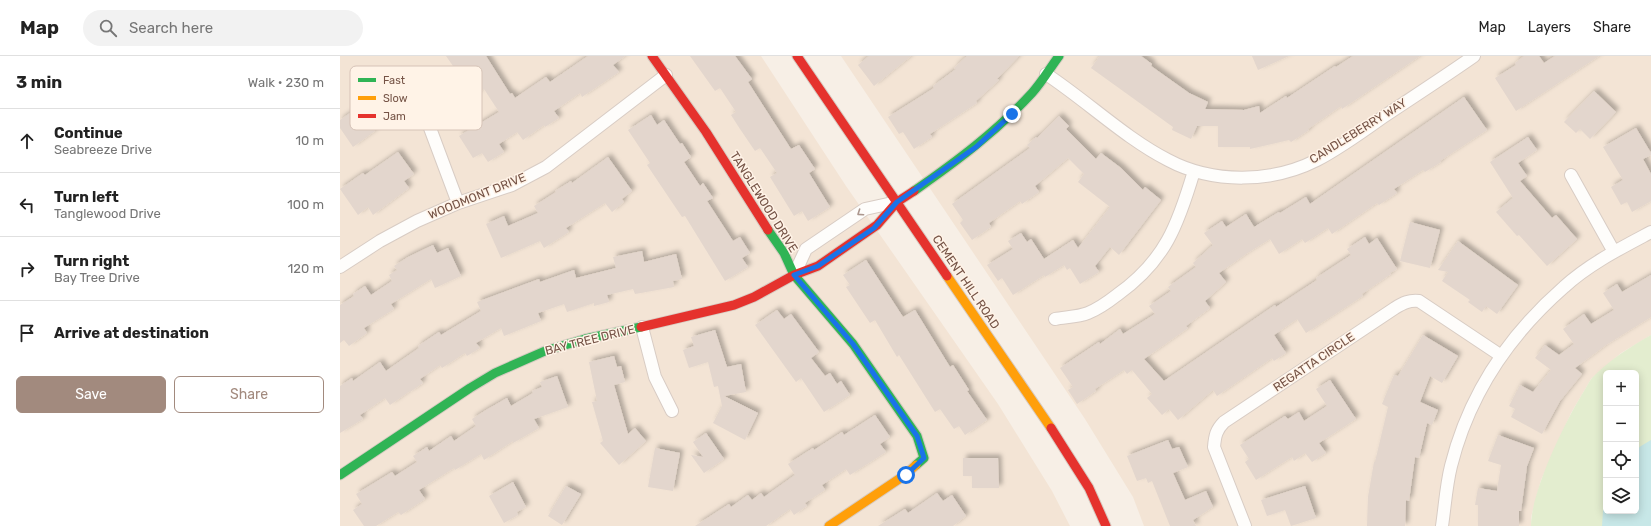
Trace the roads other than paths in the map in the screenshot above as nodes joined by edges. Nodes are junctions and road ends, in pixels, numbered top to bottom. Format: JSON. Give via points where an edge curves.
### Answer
{"nodes":[{"id":1,"x":652,"y":56,"type":"edge"},
{"id":2,"x":797,"y":56,"type":"edge"},
{"id":3,"x":1059,"y":56,"type":"edge"},
{"id":4,"x":1474,"y":56,"type":"edge"},
{"id":5,"x":1046,"y":74,"type":"junction"},
{"id":6,"x":666,"y":75,"type":"junction"},
{"id":7,"x":431,"y":130,"type":"edge"},
{"id":8,"x":1194,"y":171,"type":"junction"},
{"id":9,"x":1571,"y":175,"type":"dead end"},
{"id":10,"x":897,"y":202,"type":"junction"},
{"id":11,"x":458,"y":203,"type":"junction"},
{"id":12,"x":1651,"y":232,"type":"edge"},
{"id":13,"x":1614,"y":252,"type":"junction"},
{"id":14,"x":340,"y":267,"type":"edge"},
{"id":15,"x":794,"y":275,"type":"junction"},
{"id":16,"x":1055,"y":319,"type":"dead end"},
{"id":17,"x":642,"y":327,"type":"junction"},
{"id":18,"x":1500,"y":356,"type":"junction"},
{"id":19,"x":672,"y":411,"type":"dead end"},
{"id":20,"x":340,"y":475,"type":"edge"},
{"id":21,"x":829,"y":526,"type":"edge"},
{"id":22,"x":1106,"y":526,"type":"edge"},
{"id":23,"x":1245,"y":526,"type":"edge"},
{"id":24,"x":1442,"y":526,"type":"edge"}],
"edges":[{"from":1,"to":6,"type":"street","name":"TANGLEWOOD DRIVE"},
{"from":2,"to":10,"type":"street","name":"CEMENT HILL ROAD"},
{"from":3,"to":5,"type":"street","name":"BAY TREE DRIVE"},
{"from":4,"to":8,"type":"street","name":"CANDLEBERRY WAY","via":[[1316,160],[1284,172],[1247,178]]},
{"from":5,"to":8,"type":"street","name":"CANDLEBERRY WAY","via":[[1146,148],[1168,161]]},
{"from":5,"to":10,"type":"street","name":"BAY TREE DRIVE","via":[[1012,114],[981,143]]},
{"from":6,"to":11,"type":"street","name":"WOODMONT DRIVE","via":[[546,167],[512,185]]},
{"from":6,"to":15,"type":"street","name":"TANGLEWOOD DRIVE","via":[[784,253]]},
{"from":7,"to":11,"type":"street"},
{"from":8,"to":16,"type":"street","via":[[1176,224],[1162,251],[1146,272],[1087,314]]},
{"from":9,"to":13,"type":"street"},
{"from":10,"to":15,"type":"street","name":"BAY TREE DRIVE","via":[[874,228],[818,266]]},
{"from":10,"to":15,"type":"street","name":"BAY TREE DRIVE","one_way":true,"via":[[865,209],[806,249]]},
{"from":10,"to":22,"type":"street","name":"CEMENT HILL ROAD","via":[[1062,445],[1089,488]]},
{"from":11,"to":14,"type":"street","name":"WOODMONT DRIVE","via":[[416,221]]},
{"from":12,"to":13,"type":"street"},
{"from":13,"to":18,"type":"street","via":[[1564,286]]},
{"from":15,"to":17,"type":"street","name":"BAY TREE DRIVE","via":[[734,305]]},
{"from":15,"to":21,"type":"street","name":"TANGLEWOOD DRIVE","via":[[853,344],[917,436],[924,458],[906,475]]},
{"from":17,"to":19,"type":"street","via":[[655,377]]},
{"from":17,"to":20,"type":"street","name":"BAY TREE DRIVE","via":[[585,339],[545,351],[502,370],[470,388]]},
{"from":18,"to":23,"type":"street","name":"REGATTA CIRCLE","via":[[1419,301],[1403,303],[1224,422],[1218,428],[1214,447]]},
{"from":18,"to":24,"type":"street","via":[[1472,406],[1460,436],[1451,466]]}]}
